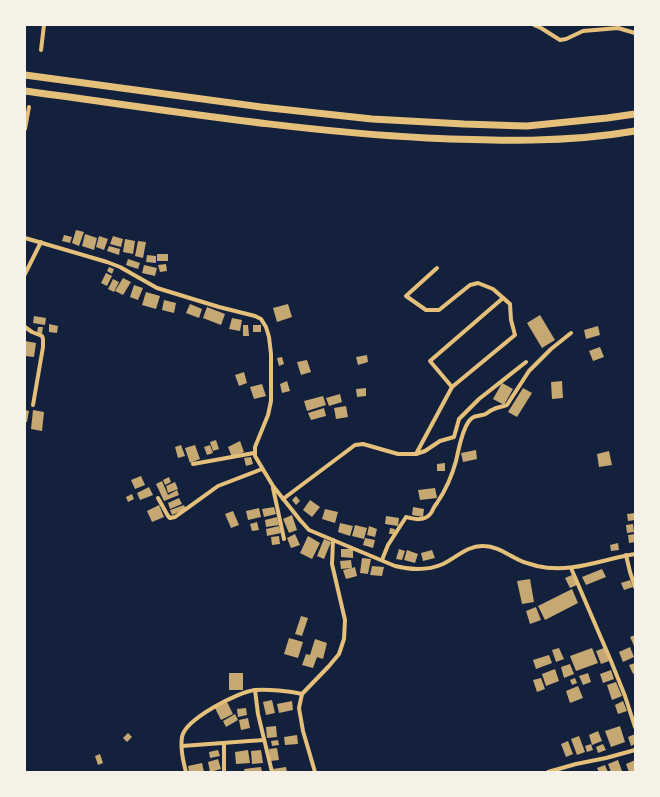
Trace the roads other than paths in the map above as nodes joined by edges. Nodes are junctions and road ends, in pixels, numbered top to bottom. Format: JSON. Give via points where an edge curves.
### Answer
{"nodes":[{"id":1,"x":44,"y":25,"type":"edge"},
{"id":2,"x":534,"y":25,"type":"edge"},
{"id":3,"x":635,"y":33,"type":"edge"},
{"id":4,"x":41,"y":50,"type":"dead end"},
{"id":5,"x":25,"y":75,"type":"edge"},
{"id":6,"x":25,"y":91,"type":"edge"},
{"id":7,"x":29,"y":107,"type":"dead end"},
{"id":8,"x":635,"y":114,"type":"edge"},
{"id":9,"x":25,"y":129,"type":"edge"},
{"id":10,"x":635,"y":131,"type":"edge"},
{"id":11,"x":25,"y":238,"type":"edge"},
{"id":12,"x":41,"y":242,"type":"junction"},
{"id":13,"x":437,"y":268,"type":"dead end"},
{"id":14,"x":25,"y":274,"type":"edge"},
{"id":15,"x":503,"y":298,"type":"junction"},
{"id":16,"x":25,"y":326,"type":"edge"},
{"id":17,"x":571,"y":333,"type":"dead end"},
{"id":18,"x":526,"y":362,"type":"dead end"},
{"id":19,"x":452,"y":387,"type":"junction"},
{"id":20,"x":33,"y":405,"type":"dead end"},
{"id":21,"x":254,"y":453,"type":"junction"},
{"id":22,"x":416,"y":454,"type":"junction"},
{"id":23,"x":193,"y":464,"type":"dead end"},
{"id":24,"x":262,"y":469,"type":"junction"},
{"id":25,"x":273,"y":486,"type":"junction"},
{"id":26,"x":158,"y":498,"type":"dead end"},
{"id":27,"x":283,"y":499,"type":"junction"},
{"id":28,"x":284,"y":539,"type":"dead end"},
{"id":29,"x":333,"y":540,"type":"junction"},
{"id":30,"x":635,"y":554,"type":"edge"},
{"id":31,"x":626,"y":556,"type":"junction"},
{"id":32,"x":382,"y":560,"type":"junction"},
{"id":33,"x":571,"y":568,"type":"junction"},
{"id":34,"x":635,"y":587,"type":"edge"},
{"id":35,"x":254,"y":690,"type":"junction"},
{"id":36,"x":302,"y":694,"type":"junction"},
{"id":37,"x":635,"y":727,"type":"edge"},
{"id":38,"x":264,"y":740,"type":"junction"},
{"id":39,"x":224,"y":743,"type":"junction"},
{"id":40,"x":182,"y":746,"type":"junction"},
{"id":41,"x":635,"y":750,"type":"edge"},
{"id":42,"x":186,"y":772,"type":"edge"},
{"id":43,"x":224,"y":772,"type":"edge"},
{"id":44,"x":272,"y":772,"type":"edge"},
{"id":45,"x":315,"y":772,"type":"edge"},
{"id":46,"x":548,"y":772,"type":"edge"}],
"edges":[{"from":1,"to":4,"type":"street"},
{"from":2,"to":3,"type":"street","via":[[560,40],[583,30],[618,28]]},
{"from":5,"to":8,"type":"highway","via":[[381,120],[527,126]]},
{"from":6,"to":10,"type":"highway","via":[[373,135],[530,141]]},
{"from":7,"to":9,"type":"street"},
{"from":11,"to":12,"type":"street"},
{"from":12,"to":14,"type":"street"},
{"from":12,"to":21,"type":"street","via":[[120,267],[157,288],[261,319],[269,337],[271,401]]},
{"from":13,"to":15,"type":"street","via":[[406,296],[426,310],[439,310],[470,285],[478,283],[494,288]]},
{"from":15,"to":19,"type":"street","via":[[510,304],[515,335]]},
{"from":15,"to":19,"type":"street","via":[[430,361]]},
{"from":16,"to":20,"type":"street","via":[[43,339]]},
{"from":17,"to":32,"type":"street","via":[[529,371],[507,405],[471,419],[443,494],[428,516],[419,520],[406,517]]},
{"from":18,"to":22,"type":"street","via":[[459,419],[454,438],[440,441],[425,452]]},
{"from":19,"to":22,"type":"street"},
{"from":21,"to":23,"type":"street"},
{"from":21,"to":24,"type":"street"},
{"from":22,"to":27,"type":"street","via":[[398,454],[363,444],[355,446]]},
{"from":24,"to":25,"type":"street"},
{"from":24,"to":26,"type":"street","via":[[218,486],[175,517],[168,516]]},
{"from":25,"to":27,"type":"street"},
{"from":25,"to":28,"type":"street"},
{"from":27,"to":29,"type":"street","via":[[309,530]]},
{"from":29,"to":32,"type":"street"},
{"from":29,"to":36,"type":"street","via":[[332,564],[345,620],[344,639],[339,654]]},
{"from":30,"to":31,"type":"street"},
{"from":31,"to":33,"type":"street"},
{"from":31,"to":34,"type":"street"},
{"from":32,"to":33,"type":"street","via":[[409,569],[428,569],[483,545],[539,566]]},
{"from":33,"to":37,"type":"street"},
{"from":35,"to":36,"type":"street"},
{"from":35,"to":38,"type":"street"},
{"from":35,"to":40,"type":"street","via":[[220,703],[187,726]]},
{"from":36,"to":45,"type":"street","via":[[299,708]]},
{"from":38,"to":39,"type":"street"},
{"from":38,"to":44,"type":"street"},
{"from":39,"to":40,"type":"street"},
{"from":39,"to":43,"type":"street"},
{"from":40,"to":42,"type":"street"},
{"from":41,"to":46,"type":"street"}]}
